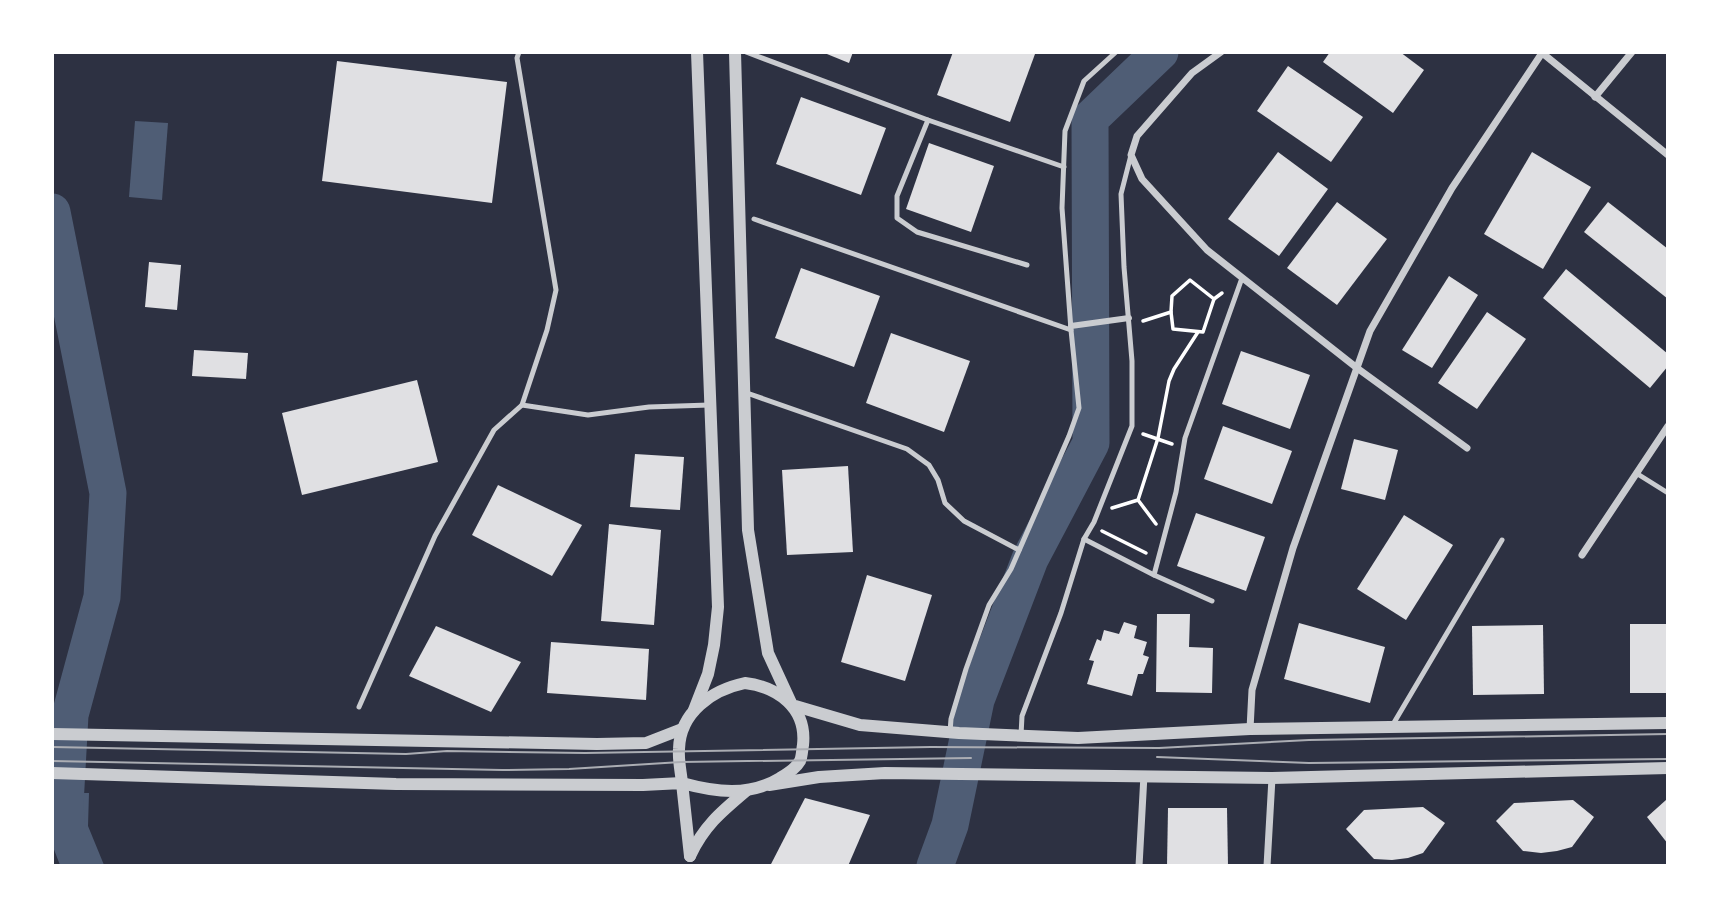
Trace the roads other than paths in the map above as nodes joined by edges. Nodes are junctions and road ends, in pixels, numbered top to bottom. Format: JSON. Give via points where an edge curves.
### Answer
{"nodes":[{"id":1,"x":519,"y":52,"type":"edge"},
{"id":2,"x":697,"y":52,"type":"edge"},
{"id":3,"x":735,"y":52,"type":"edge"},
{"id":4,"x":747,"y":52,"type":"edge"},
{"id":5,"x":1116,"y":52,"type":"edge"},
{"id":6,"x":1221,"y":52,"type":"edge"},
{"id":7,"x":1632,"y":52,"type":"edge"},
{"id":8,"x":1542,"y":53,"type":"edge"},
{"id":9,"x":1595,"y":97,"type":"junction"},
{"id":10,"x":928,"y":120,"type":"junction"},
{"id":11,"x":1132,"y":155,"type":"junction"},
{"id":12,"x":1668,"y":155,"type":"edge"},
{"id":13,"x":1064,"y":167,"type":"junction"},
{"id":14,"x":754,"y":219,"type":"dead end"},
{"id":15,"x":1027,"y":265,"type":"dead end"},
{"id":16,"x":1242,"y":278,"type":"junction"},
{"id":17,"x":1129,"y":321,"type":"junction"},
{"id":18,"x":1071,"y":328,"type":"junction"},
{"id":19,"x":1357,"y":368,"type":"junction"},
{"id":20,"x":744,"y":392,"type":"junction"},
{"id":21,"x":522,"y":405,"type":"junction"},
{"id":22,"x":710,"y":405,"type":"junction"},
{"id":23,"x":1668,"y":426,"type":"edge"},
{"id":24,"x":1467,"y":448,"type":"dead end"},
{"id":25,"x":1636,"y":473,"type":"junction"},
{"id":26,"x":1668,"y":493,"type":"edge"},
{"id":27,"x":1084,"y":539,"type":"junction"},
{"id":28,"x":1502,"y":540,"type":"dead end"},
{"id":29,"x":1019,"y":550,"type":"junction"},
{"id":30,"x":1583,"y":555,"type":"dead end"},
{"id":31,"x":1154,"y":575,"type":"junction"},
{"id":32,"x":1212,"y":600,"type":"dead end"},
{"id":33,"x":792,"y":705,"type":"junction"},
{"id":34,"x":359,"y":707,"type":"dead end"},
{"id":35,"x":694,"y":710,"type":"junction"},
{"id":36,"x":1668,"y":723,"type":"edge"},
{"id":37,"x":682,"y":729,"type":"junction"},
{"id":38,"x":1250,"y":729,"type":"junction"},
{"id":39,"x":1390,"y":729,"type":"junction"},
{"id":40,"x":954,"y":733,"type":"junction"},
{"id":41,"x":52,"y":734,"type":"edge"},
{"id":42,"x":1021,"y":736,"type":"junction"},
{"id":43,"x":1668,"y":768,"type":"edge"},
{"id":44,"x":52,"y":774,"type":"edge"},
{"id":45,"x":1144,"y":775,"type":"junction"},
{"id":46,"x":1272,"y":778,"type":"junction"},
{"id":47,"x":682,"y":783,"type":"junction"},
{"id":48,"x":769,"y":785,"type":"junction"},
{"id":49,"x":746,"y":791,"type":"junction"},
{"id":50,"x":688,"y":861,"type":"edge"},
{"id":51,"x":1139,"y":866,"type":"edge"},
{"id":52,"x":1266,"y":866,"type":"edge"}],
"edges":[{"from":1,"to":21,"type":"lane","via":[[556,290]]},
{"from":2,"to":22,"type":"street"},
{"from":3,"to":20,"type":"street"},
{"from":4,"to":10,"type":"lane"},
{"from":5,"to":13,"type":"lane","via":[[1084,81],[1065,131]]},
{"from":6,"to":11,"type":"street","via":[[1192,73],[1137,136]]},
{"from":7,"to":9,"type":"street"},
{"from":8,"to":9,"type":"street"},
{"from":8,"to":19,"type":"street","via":[[1446,200],[1370,331]]},
{"from":9,"to":12,"type":"street"},
{"from":10,"to":13,"type":"lane"},
{"from":10,"to":15,"type":"lane","via":[[897,196],[897,218],[917,233]]},
{"from":11,"to":16,"type":"street","via":[[1142,179],[1206,250]]},
{"from":11,"to":17,"type":"lane","via":[[1121,194]]},
{"from":13,"to":18,"type":"lane","via":[[1062,208]]},
{"from":14,"to":18,"type":"lane"},
{"from":16,"to":19,"type":"street"},
{"from":16,"to":31,"type":"lane","via":[[1185,438]]},
{"from":17,"to":18,"type":"street"},
{"from":17,"to":27,"type":"lane","via":[[1131,431]]},
{"from":18,"to":29,"type":"lane","via":[[1080,408]]},
{"from":19,"to":24,"type":"street"},
{"from":19,"to":38,"type":"street","via":[[1293,548],[1252,690]]},
{"from":20,"to":29,"type":"lane","via":[[907,449],[929,465],[945,503],[964,521]]},
{"from":20,"to":33,"type":"street","via":[[748,530],[768,653]]},
{"from":21,"to":22,"type":"lane","via":[[588,415]]},
{"from":21,"to":34,"type":"lane","via":[[495,430],[435,536]]},
{"from":22,"to":35,"type":"street","via":[[718,607],[708,674]]},
{"from":23,"to":25,"type":"street"},
{"from":25,"to":26,"type":"lane"},
{"from":25,"to":30,"type":"street"},
{"from":27,"to":31,"type":"lane"},
{"from":27,"to":42,"type":"lane","via":[[1022,716]]},
{"from":28,"to":39,"type":"lane"},
{"from":29,"to":40,"type":"lane","via":[[989,605],[962,681],[951,719]]},
{"from":31,"to":32,"type":"lane"},
{"from":33,"to":35,"type":"street","via":[[779,692],[745,683],[726,687]]},
{"from":33,"to":40,"type":"street","via":[[860,725]]},
{"from":33,"to":48,"type":"street","via":[[803,738],[801,760]]},
{"from":35,"to":37,"type":"street"},
{"from":36,"to":39,"type":"street"},
{"from":37,"to":41,"type":"street","via":[[646,743],[597,744]]},
{"from":37,"to":47,"type":"street","via":[[678,750]]},
{"from":38,"to":39,"type":"street"},
{"from":38,"to":42,"type":"street","via":[[1078,738]]},
{"from":40,"to":42,"type":"street"},
{"from":43,"to":46,"type":"street"},
{"from":44,"to":47,"type":"street","via":[[396,784]]},
{"from":45,"to":46,"type":"street"},
{"from":45,"to":48,"type":"street","via":[[885,773]]},
{"from":45,"to":51,"type":"street"},
{"from":46,"to":52,"type":"street"},
{"from":47,"to":49,"type":"street","via":[[708,790]]},
{"from":47,"to":50,"type":"street"},
{"from":48,"to":49,"type":"street"},
{"from":49,"to":50,"type":"street","via":[[714,818]]}]}
